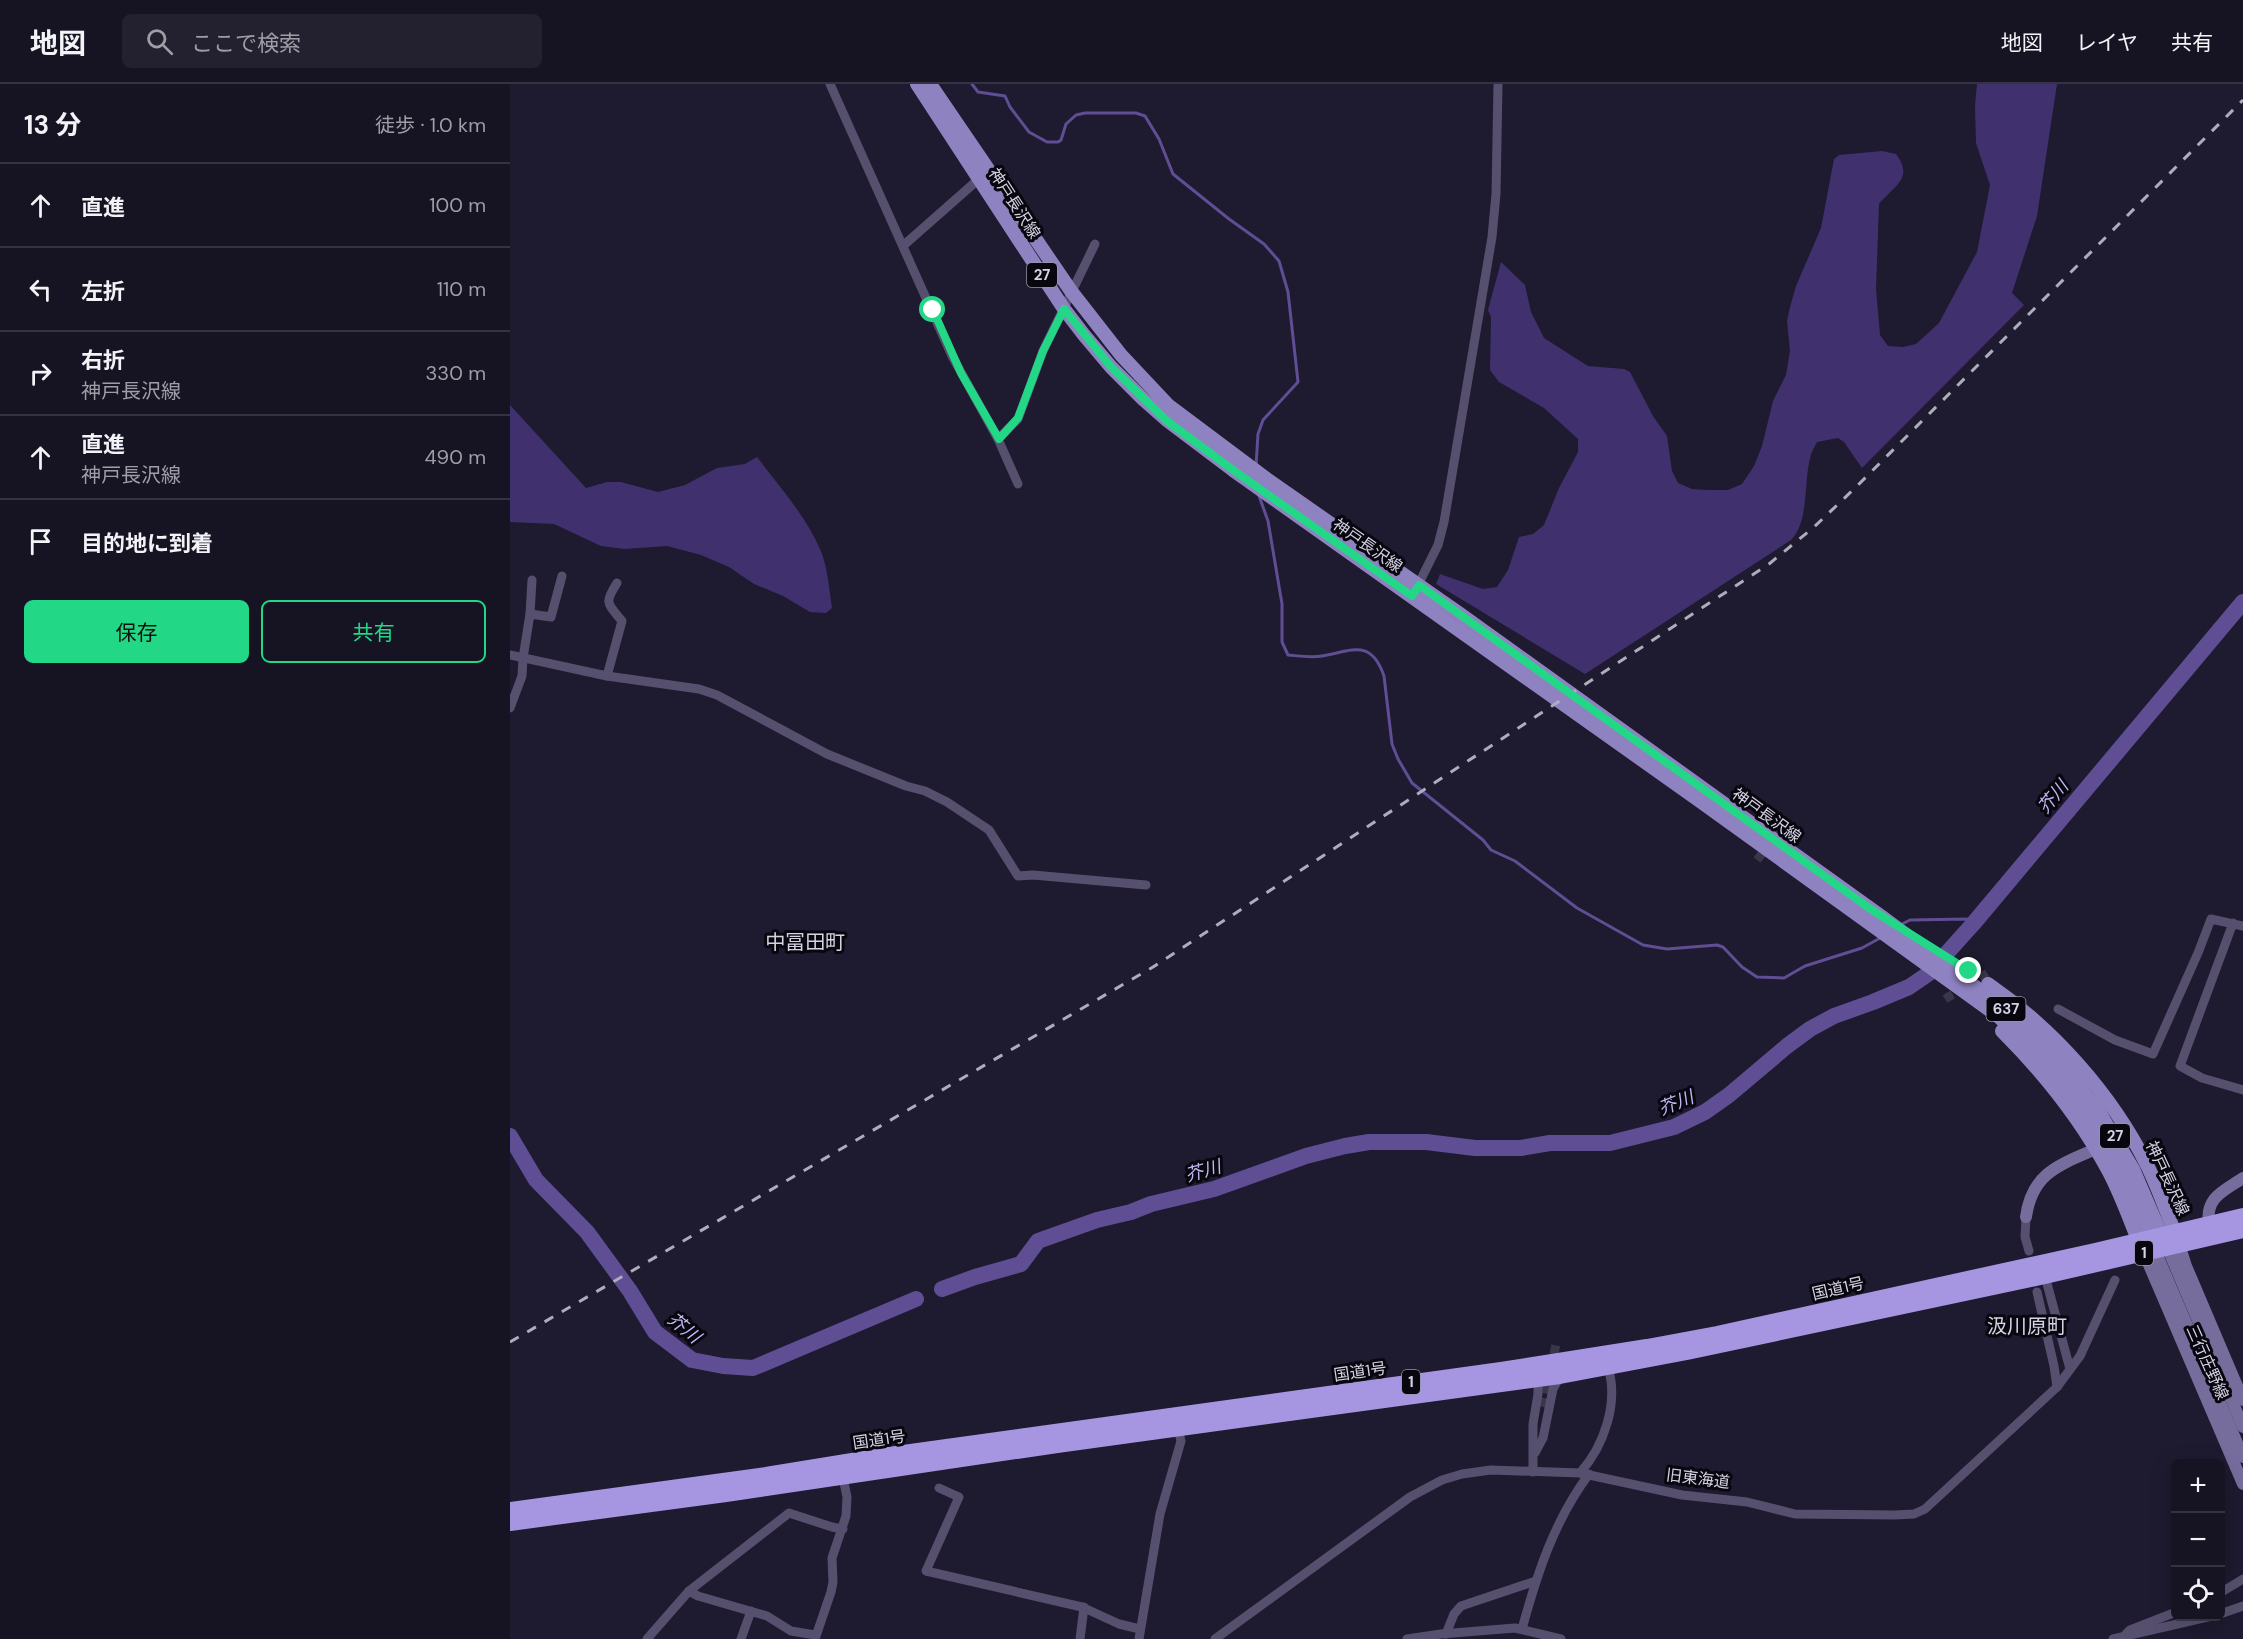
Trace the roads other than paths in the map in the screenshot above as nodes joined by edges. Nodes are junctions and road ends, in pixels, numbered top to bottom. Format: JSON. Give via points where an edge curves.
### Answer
{"nodes":[{"id":1,"x":830,"y":84,"type":"edge"},
{"id":2,"x":917,"y":84,"type":"edge"},
{"id":3,"x":930,"y":84,"type":"edge"},
{"id":4,"x":1498,"y":84,"type":"edge"},
{"id":5,"x":980,"y":178,"type":"junction"},
{"id":6,"x":1095,"y":244,"type":"dead end"},
{"id":7,"x":904,"y":245,"type":"junction"},
{"id":8,"x":1071,"y":291,"type":"junction"},
{"id":9,"x":1064,"y":309,"type":"junction"},
{"id":10,"x":999,"y":439,"type":"junction"},
{"id":11,"x":1018,"y":484,"type":"dead end"},
{"id":12,"x":561,"y":576,"type":"dead end"},
{"id":13,"x":532,"y":580,"type":"dead end"},
{"id":14,"x":617,"y":583,"type":"dead end"},
{"id":15,"x":1415,"y":591,"type":"junction"},
{"id":16,"x":530,"y":614,"type":"junction"},
{"id":17,"x":510,"y":655,"type":"edge"},
{"id":18,"x":522,"y":658,"type":"junction"},
{"id":19,"x":607,"y":676,"type":"junction"},
{"id":20,"x":510,"y":708,"type":"edge"},
{"id":21,"x":1146,"y":885,"type":"dead end"},
{"id":22,"x":1865,"y":913,"type":"junction"},
{"id":23,"x":2233,"y":923,"type":"junction"},
{"id":24,"x":2243,"y":926,"type":"edge"},
{"id":25,"x":1961,"y":976,"type":"junction"},
{"id":26,"x":2058,"y":1009,"type":"dead end"},
{"id":27,"x":2043,"y":1049,"type":"junction"},
{"id":28,"x":2243,"y":1090,"type":"edge"},
{"id":29,"x":2096,"y":1149,"type":"junction"},
{"id":30,"x":2243,"y":1178,"type":"edge"},
{"id":31,"x":2243,"y":1216,"type":"edge"},
{"id":32,"x":2026,"y":1217,"type":"joint"},
{"id":33,"x":2209,"y":1224,"type":"junction"},
{"id":34,"x":2243,"y":1230,"type":"edge"},
{"id":35,"x":2158,"y":1242,"type":"junction"},
{"id":36,"x":2029,"y":1251,"type":"dead end"},
{"id":37,"x":2045,"y":1276,"type":"junction"},
{"id":38,"x":2115,"y":1280,"type":"dead end"},
{"id":39,"x":2037,"y":1292,"type":"dead end"},
{"id":40,"x":1608,"y":1367,"type":"junction"},
{"id":41,"x":2070,"y":1369,"type":"junction"},
{"id":42,"x":1560,"y":1376,"type":"junction"},
{"id":43,"x":1534,"y":1380,"type":"junction"},
{"id":44,"x":2057,"y":1387,"type":"junction"},
{"id":45,"x":2243,"y":1400,"type":"edge"},
{"id":46,"x":1543,"y":1407,"type":"tunnel mouth"},
{"id":47,"x":2243,"y":1427,"type":"edge"},
{"id":48,"x":1178,"y":1429,"type":"junction"},
{"id":49,"x":1534,"y":1455,"type":"junction"},
{"id":50,"x":2243,"y":1457,"type":"edge"},
{"id":51,"x":1533,"y":1472,"type":"junction"},
{"id":52,"x":1584,"y":1474,"type":"junction"},
{"id":53,"x":843,"y":1478,"type":"junction"},
{"id":54,"x":2243,"y":1484,"type":"edge"},
{"id":55,"x":939,"y":1488,"type":"dead end"},
{"id":56,"x":510,"y":1510,"type":"edge"},
{"id":57,"x":510,"y":1523,"type":"edge"},
{"id":58,"x":843,"y":1529,"type":"junction"},
{"id":59,"x":2243,"y":1579,"type":"edge"},
{"id":60,"x":1536,"y":1581,"type":"junction"},
{"id":61,"x":2225,"y":1590,"type":"edge"},
{"id":62,"x":689,"y":1591,"type":"junction"},
{"id":63,"x":2243,"y":1606,"type":"edge"},
{"id":64,"x":1084,"y":1607,"type":"junction"},
{"id":65,"x":751,"y":1611,"type":"junction"},
{"id":66,"x":2225,"y":1612,"type":"edge"},
{"id":67,"x":2171,"y":1614,"type":"edge"},
{"id":68,"x":2194,"y":1621,"type":"edge"},
{"id":69,"x":1522,"y":1629,"type":"junction"},
{"id":70,"x":1139,"y":1634,"type":"edge"},
{"id":71,"x":1446,"y":1634,"type":"junction"},
{"id":72,"x":1497,"y":1635,"type":"edge"},
{"id":73,"x":815,"y":1637,"type":"edge"},
{"id":74,"x":2118,"y":1638,"type":"edge"},
{"id":75,"x":647,"y":1639,"type":"edge"},
{"id":76,"x":741,"y":1639,"type":"edge"},
{"id":77,"x":1080,"y":1639,"type":"edge"},
{"id":78,"x":1215,"y":1639,"type":"edge"},
{"id":79,"x":1407,"y":1639,"type":"edge"},
{"id":80,"x":1561,"y":1639,"type":"edge"}],
"edges":[{"from":1,"to":7,"type":"street"},
{"from":2,"to":5,"type":"main road","name":"神戸長沢線","number":"27"},
{"from":3,"to":8,"type":"main road","name":"神戸長沢線","number":"27"},
{"from":4,"to":15,"type":"street","via":[[1492,237],[1444,522],[1438,545]]},
{"from":5,"to":7,"type":"street"},
{"from":5,"to":9,"type":"main road","name":"神戸長沢線","number":"27"},
{"from":6,"to":8,"type":"street"},
{"from":7,"to":10,"type":"street","via":[[952,356]]},
{"from":8,"to":9,"type":"street"},
{"from":8,"to":15,"type":"main road","name":"神戸長沢線","number":"27","via":[[1121,355],[1168,405]]},
{"from":9,"to":10,"type":"street","via":[[1018,418]]},
{"from":9,"to":15,"type":"main road","name":"神戸長沢線","number":"27","via":[[1111,367],[1195,443],[1308,523]]},
{"from":10,"to":11,"type":"street"},
{"from":12,"to":16,"type":"street","via":[[551,617]]},
{"from":13,"to":16,"type":"street"},
{"from":14,"to":19,"type":"street","via":[[608,604],[622,621]]},
{"from":15,"to":22,"type":"main road","name":"神戸長沢線","number":"27"},
{"from":16,"to":18,"type":"street"},
{"from":17,"to":18,"type":"street"},
{"from":18,"to":19,"type":"street"},
{"from":18,"to":20,"type":"street","via":[[522,676]]},
{"from":19,"to":21,"type":"street","via":[[717,695],[827,753],[925,791],[989,830],[1017,876],[1033,874]]},
{"from":22,"to":25,"type":"main road","name":"神戸長沢線","number":"27"},
{"from":22,"to":25,"type":"main road","name":"神戸長沢線","number":"27","via":[[1882,917]]},
{"from":23,"to":24,"type":"street"},
{"from":23,"to":26,"type":"street","via":[[2211,919],[2154,1054],[2115,1040]]},
{"from":23,"to":28,"type":"street","via":[[2180,1066],[2202,1078]]},
{"from":25,"to":27,"type":"main road","name":"神戸長沢線","number":"637","via":[[2025,1024]]},
{"from":25,"to":27,"type":"main road","name":"神戸長沢線","number":"27","via":[[1972,1006]]},
{"from":27,"to":29,"type":"main road","name":"神戸長沢線","number":"27"},
{"from":27,"to":35,"type":"main road","name":"神戸長沢線","number":"27","via":[[2081,1086],[2117,1140],[2133,1169]]},
{"from":27,"to":35,"type":"main road","name":"神戸長沢線","number":"27","via":[[2082,1069],[2146,1164]]},
{"from":29,"to":32,"type":"main road","via":[[2061,1164],[2040,1180],[2030,1197]]},
{"from":29,"to":35,"type":"main road","name":"神戸長沢線","number":"27","via":[[2124,1204]]},
{"from":30,"to":33,"type":"main road","via":[[2216,1197],[2209,1208]]},
{"from":31,"to":33,"type":"highway","name":"国道1号","number":"1"},
{"from":32,"to":36,"type":"street"},
{"from":33,"to":35,"type":"highway","name":"国道1号","number":"1"},
{"from":34,"to":35,"type":"highway","name":"国道1号","number":"1"},
{"from":35,"to":37,"type":"highway","name":"国道1号","number":"1"},
{"from":35,"to":45,"type":"main road","name":"三行庄野線","via":[[2186,1266]]},
{"from":35,"to":47,"type":"main road","name":"三行庄野線"},
{"from":35,"to":50,"type":"main road","name":"三行庄野線"},
{"from":35,"to":54,"type":"main road","name":"三行庄野線"},
{"from":35,"to":56,"type":"highway","name":"国道1号","number":"1","via":[[1647,1347]]},
{"from":37,"to":40,"type":"highway","name":"国道1号","number":"1"},
{"from":37,"to":41,"type":"street"},
{"from":38,"to":41,"type":"street","name":"旧東海道","via":[[2080,1356]]},
{"from":39,"to":44,"type":"street"},
{"from":40,"to":42,"type":"highway","name":"国道1号","number":"1"},
{"from":40,"to":52,"type":"street","via":[[1611,1394],[1603,1436]]},
{"from":41,"to":44,"type":"street","name":"旧東海道"},
{"from":42,"to":43,"type":"highway","name":"国道1号","number":"1"},
{"from":42,"to":49,"type":"street","via":[[1553,1389],[1543,1438]]},
{"from":43,"to":48,"type":"highway","name":"国道1号","number":"1"},
{"from":43,"to":49,"type":"street","via":[[1538,1394],[1533,1424]]},
{"from":44,"to":52,"type":"street","name":"旧東海道","via":[[1925,1509],[1914,1514],[1795,1514],[1748,1502],[1682,1495]]},
{"from":46,"to":49,"type":"street"},
{"from":48,"to":53,"type":"highway","name":"国道1号","number":"1"},
{"from":48,"to":70,"type":"street","via":[[1181,1441],[1160,1514]]},
{"from":49,"to":51,"type":"street"},
{"from":51,"to":52,"type":"street","name":"旧東海道"},
{"from":51,"to":78,"type":"street","name":"旧東海道","via":[[1477,1471],[1422,1490]]},
{"from":52,"to":60,"type":"street","via":[[1557,1526]]},
{"from":53,"to":57,"type":"highway","name":"国道1号","number":"1"},
{"from":53,"to":58,"type":"street","via":[[847,1497]]},
{"from":55,"to":64,"type":"street","via":[[959,1497],[926,1571]]},
{"from":58,"to":62,"type":"street","via":[[789,1513]]},
{"from":58,"to":73,"type":"street","via":[[832,1558],[831,1592]]},
{"from":59,"to":61,"type":"street"},
{"from":60,"to":69,"type":"street"},
{"from":60,"to":71,"type":"street","via":[[1461,1606]]},
{"from":62,"to":65,"type":"street"},
{"from":62,"to":75,"type":"street"},
{"from":63,"to":66,"type":"street"},
{"from":64,"to":70,"type":"street"},
{"from":64,"to":77,"type":"street"},
{"from":65,"to":73,"type":"street","via":[[791,1631]]},
{"from":65,"to":76,"type":"street"},
{"from":67,"to":74,"type":"street"},
{"from":68,"to":74,"type":"street"},
{"from":69,"to":72,"type":"street"},
{"from":69,"to":80,"type":"street"},
{"from":71,"to":72,"type":"street"},
{"from":71,"to":79,"type":"street"}]}
